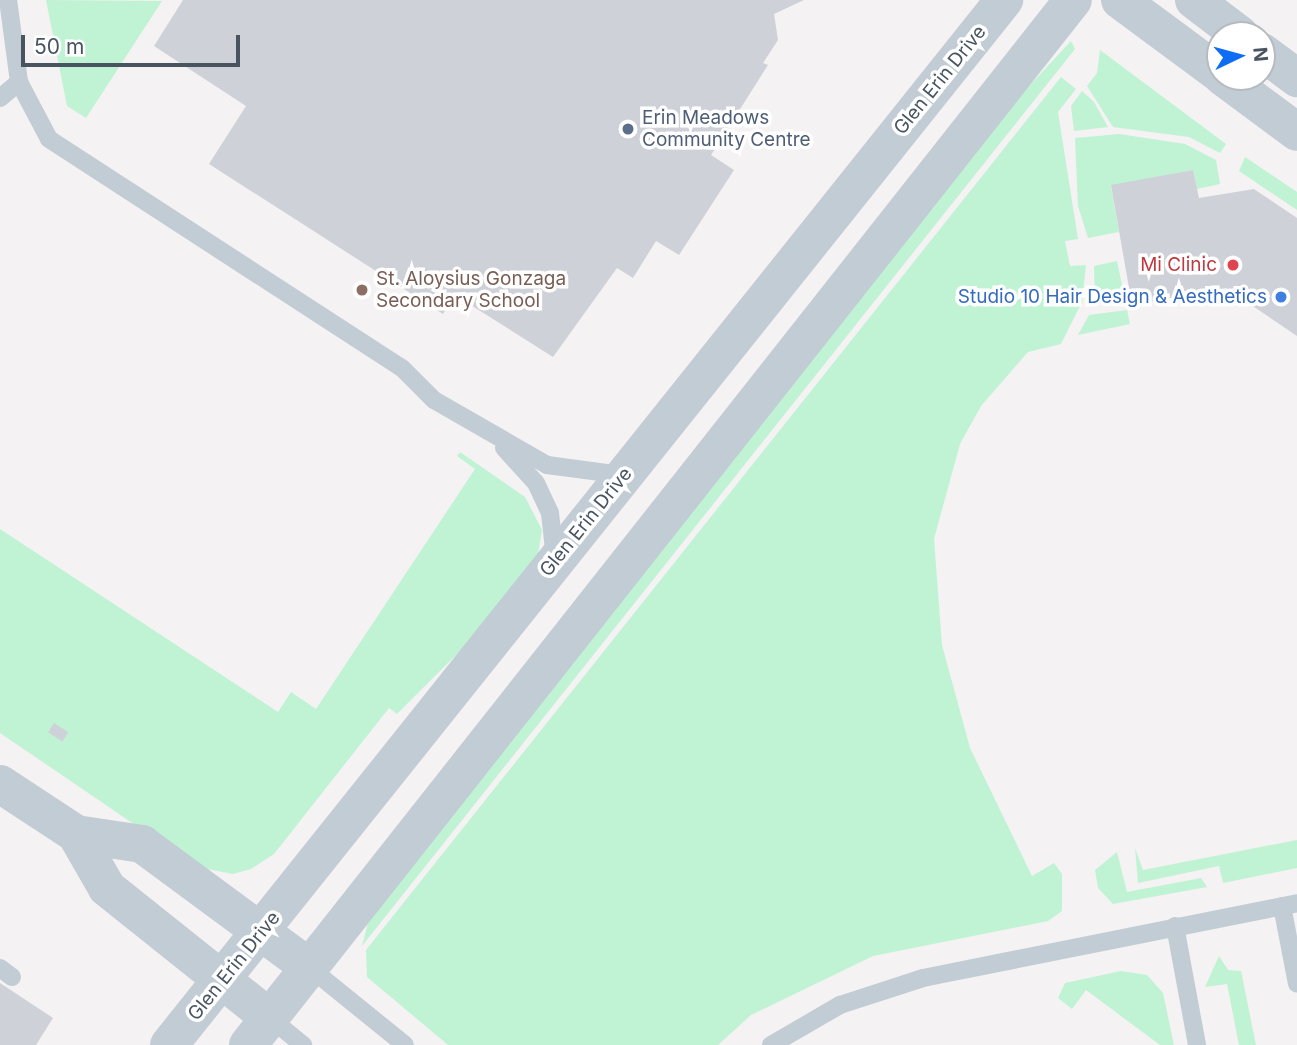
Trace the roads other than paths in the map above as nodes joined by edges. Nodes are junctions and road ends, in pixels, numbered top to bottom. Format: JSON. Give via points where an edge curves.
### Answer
{"nodes":[{"id":1,"x":8,"y":0,"type":"edge"},
{"id":2,"x":1004,"y":0,"type":"edge"},
{"id":3,"x":1073,"y":0,"type":"edge"},
{"id":4,"x":1120,"y":0,"type":"edge"},
{"id":5,"x":1194,"y":0,"type":"edge"},
{"id":6,"x":1222,"y":21,"type":"edge"},
{"id":7,"x":1276,"y":62,"type":"edge"},
{"id":8,"x":1206,"y":64,"type":"edge"},
{"id":9,"x":1297,"y":78,"type":"edge"},
{"id":10,"x":19,"y":82,"type":"junction"},
{"id":11,"x":1242,"y":91,"type":"edge"},
{"id":12,"x":0,"y":98,"type":"edge"},
{"id":13,"x":1297,"y":132,"type":"edge"},
{"id":14,"x":497,"y":440,"type":"junction"},
{"id":15,"x":624,"y":475,"type":"junction"},
{"id":16,"x":555,"y":560,"type":"junction"},
{"id":17,"x":0,"y":785,"type":"edge"},
{"id":18,"x":76,"y":834,"type":"junction"},
{"id":19,"x":1289,"y":904,"type":"edge"},
{"id":20,"x":1175,"y":926,"type":"junction"},
{"id":21,"x":262,"y":932,"type":"junction"},
{"id":22,"x":310,"y":968,"type":"junction"},
{"id":23,"x":223,"y":981,"type":"junction"},
{"id":24,"x":1297,"y":985,"type":"edge"},
{"id":25,"x":259,"y":1031,"type":"edge"},
{"id":26,"x":169,"y":1045,"type":"edge"},
{"id":27,"x":303,"y":1045,"type":"edge"},
{"id":28,"x":405,"y":1045,"type":"edge"},
{"id":29,"x":771,"y":1045,"type":"edge"},
{"id":30,"x":1197,"y":1045,"type":"edge"}],
"edges":[{"from":1,"to":10,"type":"lane"},
{"from":2,"to":15,"type":"street","name":"Glen Erin Drive"},
{"from":3,"to":22,"type":"street"},
{"from":4,"to":8,"type":"street"},
{"from":5,"to":6,"type":"street"},
{"from":7,"to":9,"type":"street"},
{"from":10,"to":12,"type":"lane"},
{"from":10,"to":14,"type":"lane","via":[[49,139],[402,368],[434,400]]},
{"from":11,"to":13,"type":"street"},
{"from":14,"to":15,"type":"lane","via":[[547,464]]},
{"from":14,"to":16,"type":"lane","via":[[536,482],[550,513]]},
{"from":15,"to":16,"type":"street","name":"Glen Erin Drive"},
{"from":16,"to":21,"type":"street","name":"Glen Erin Drive"},
{"from":17,"to":18,"type":"street"},
{"from":18,"to":21,"type":"street","via":[[142,845]]},
{"from":18,"to":23,"type":"street","via":[[107,888]]},
{"from":19,"to":20,"type":"lane"},
{"from":19,"to":24,"type":"lane"},
{"from":20,"to":29,"type":"lane","via":[[875,991]]},
{"from":20,"to":30,"type":"lane"},
{"from":21,"to":22,"type":"street"},
{"from":21,"to":23,"type":"street","name":"Glen Erin Drive"},
{"from":22,"to":25,"type":"street"},
{"from":22,"to":28,"type":"lane"},
{"from":23,"to":25,"type":"street"},
{"from":23,"to":26,"type":"street","name":"Glen Erin Drive"},
{"from":25,"to":27,"type":"lane"}]}
